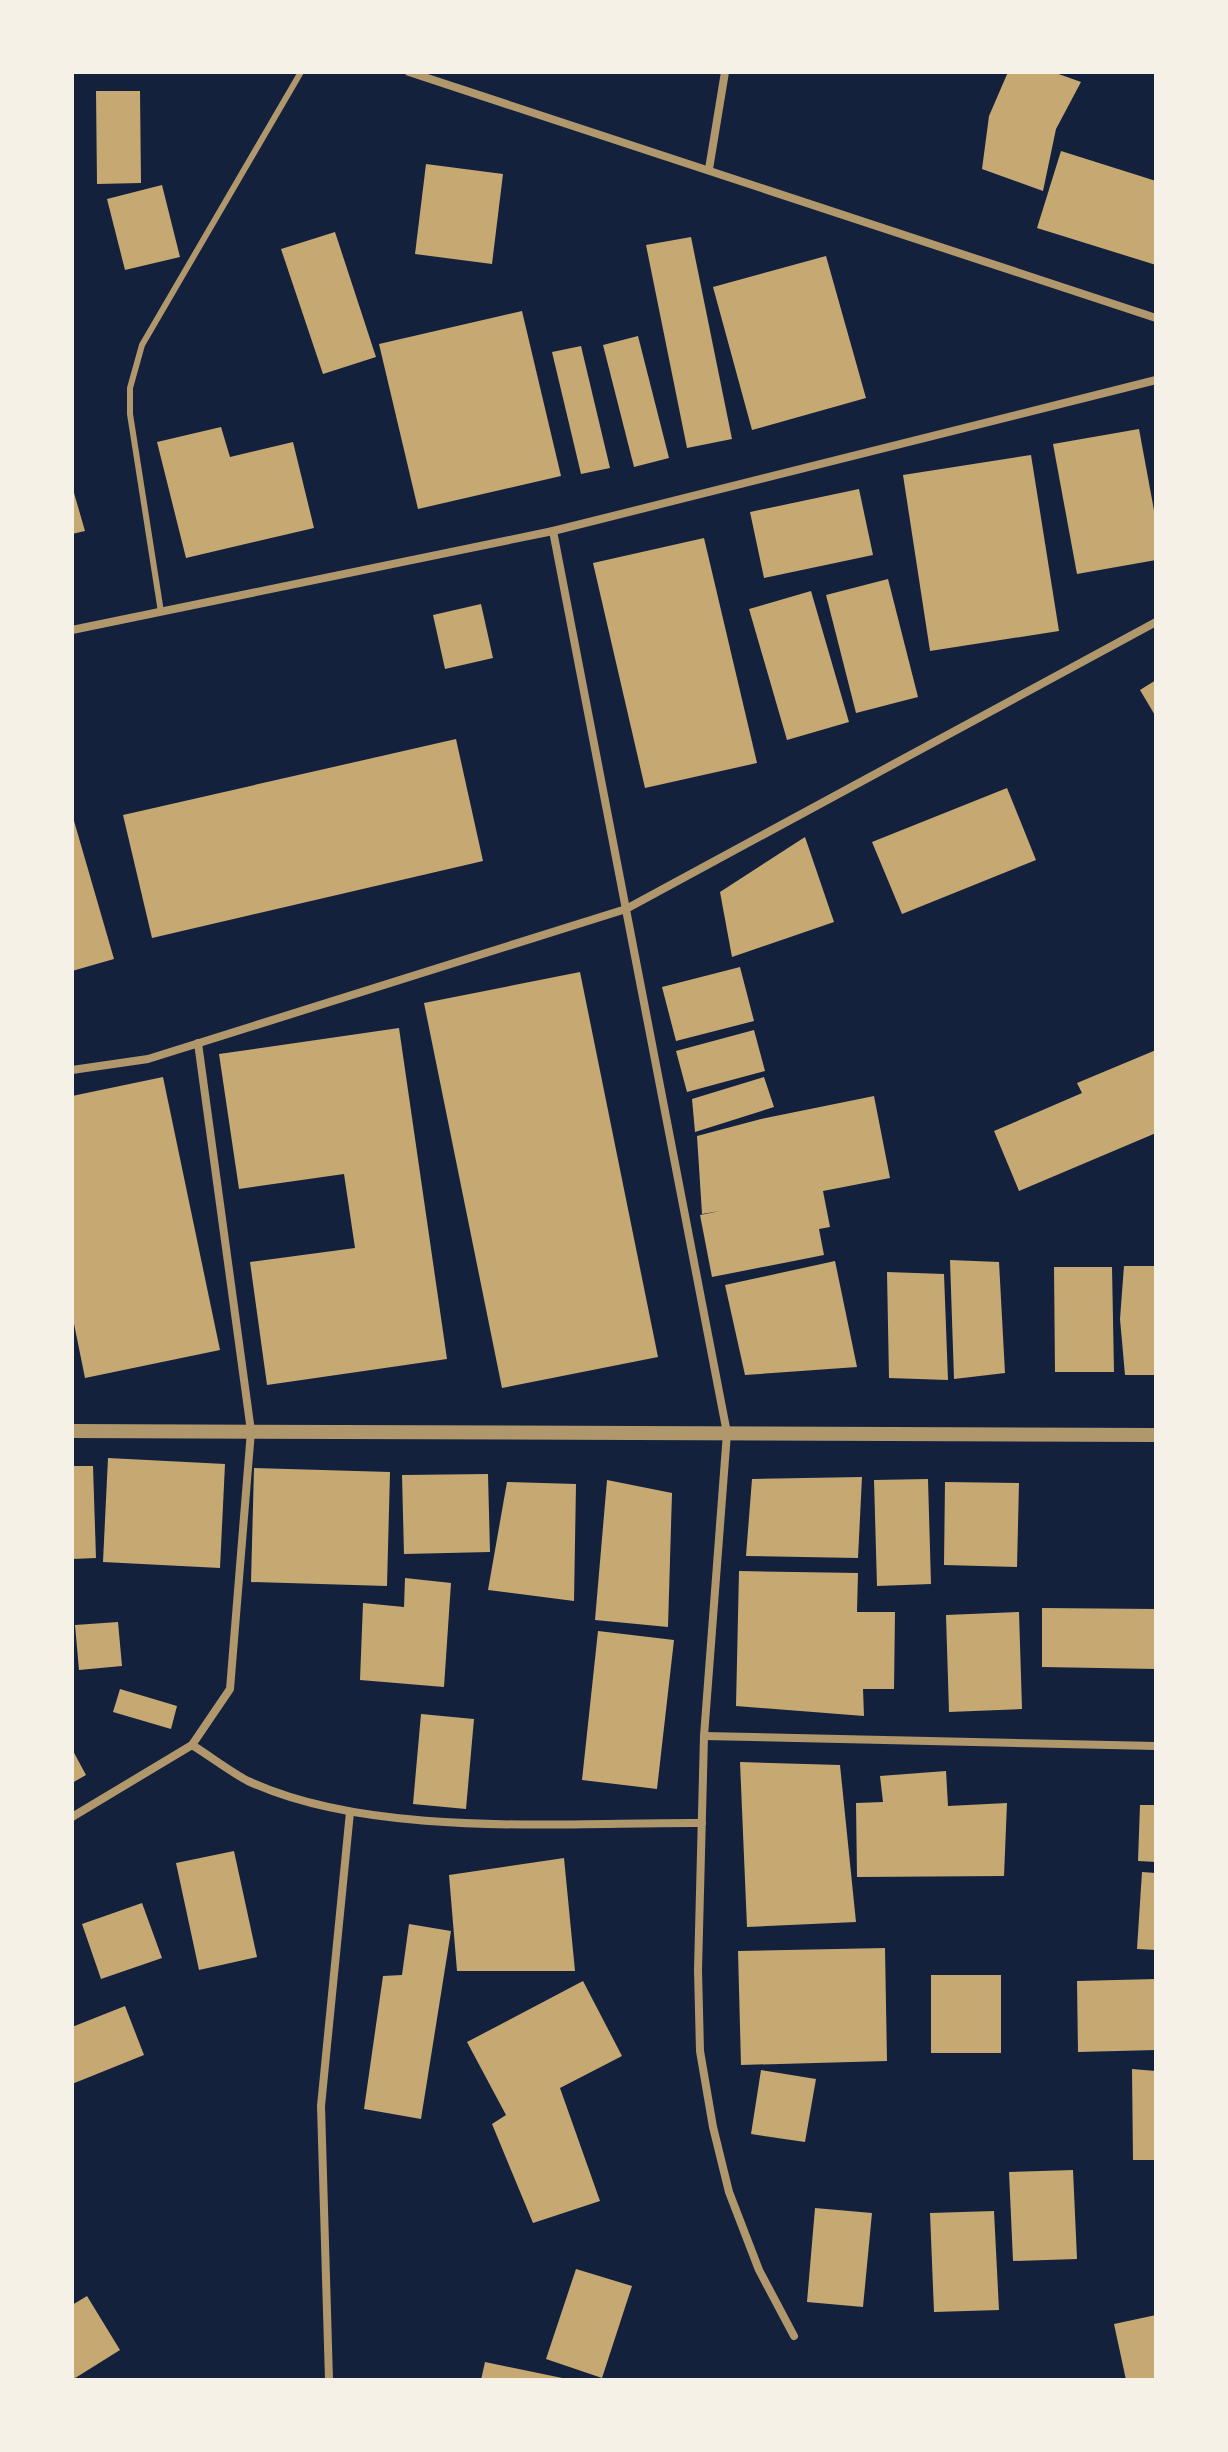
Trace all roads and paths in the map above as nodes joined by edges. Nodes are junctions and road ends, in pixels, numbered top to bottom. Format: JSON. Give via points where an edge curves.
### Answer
{"nodes":[{"id":1,"x":301,"y":72,"type":"edge"},
{"id":2,"x":409,"y":72,"type":"edge"},
{"id":3,"x":725,"y":72,"type":"edge"},
{"id":4,"x":709,"y":169,"type":"junction"},
{"id":5,"x":1156,"y":318,"type":"edge"},
{"id":6,"x":1156,"y":380,"type":"edge"},
{"id":7,"x":553,"y":531,"type":"junction"},
{"id":8,"x":161,"y":612,"type":"junction"},
{"id":9,"x":1156,"y":622,"type":"edge"},
{"id":10,"x":72,"y":630,"type":"edge"},
{"id":11,"x":626,"y":909,"type":"junction"},
{"id":12,"x":198,"y":1043,"type":"junction"},
{"id":13,"x":72,"y":1070,"type":"edge"},
{"id":14,"x":72,"y":1431,"type":"edge"},
{"id":15,"x":251,"y":1431,"type":"junction"},
{"id":16,"x":727,"y":1433,"type":"junction"},
{"id":17,"x":1156,"y":1435,"type":"edge"},
{"id":18,"x":704,"y":1736,"type":"junction"},
{"id":19,"x":192,"y":1745,"type":"junction"},
{"id":20,"x":1156,"y":1746,"type":"edge"},
{"id":21,"x":350,"y":1812,"type":"junction"},
{"id":22,"x":72,"y":1817,"type":"edge"},
{"id":23,"x":702,"y":1823,"type":"junction"},
{"id":24,"x":794,"y":2336,"type":"dead end"},
{"id":25,"x":329,"y":2380,"type":"edge"}],
"edges":[{"from":1,"to":8,"type":"lane","via":[[135,363],[130,414]]},
{"from":2,"to":4,"type":"street"},
{"from":3,"to":4,"type":"street"},
{"from":4,"to":5,"type":"street"},
{"from":6,"to":7,"type":"street"},
{"from":7,"to":8,"type":"street"},
{"from":7,"to":11,"type":"street"},
{"from":8,"to":10,"type":"street"},
{"from":9,"to":11,"type":"street"},
{"from":11,"to":12,"type":"street"},
{"from":11,"to":16,"type":"street"},
{"from":12,"to":13,"type":"street","via":[[148,1059]]},
{"from":12,"to":15,"type":"street"},
{"from":14,"to":15,"type":"street"},
{"from":15,"to":16,"type":"street"},
{"from":15,"to":19,"type":"street","via":[[230,1689]]},
{"from":16,"to":17,"type":"street"},
{"from":16,"to":18,"type":"street"},
{"from":18,"to":20,"type":"street"},
{"from":18,"to":23,"type":"street"},
{"from":19,"to":21,"type":"street","via":[[247,1780]]},
{"from":19,"to":22,"type":"street"},
{"from":21,"to":23,"type":"street","via":[[457,1822]]},
{"from":21,"to":25,"type":"street","via":[[321,2106]]},
{"from":23,"to":24,"type":"street","via":[[700,2051],[713,2127],[729,2192],[759,2270]]}]}
